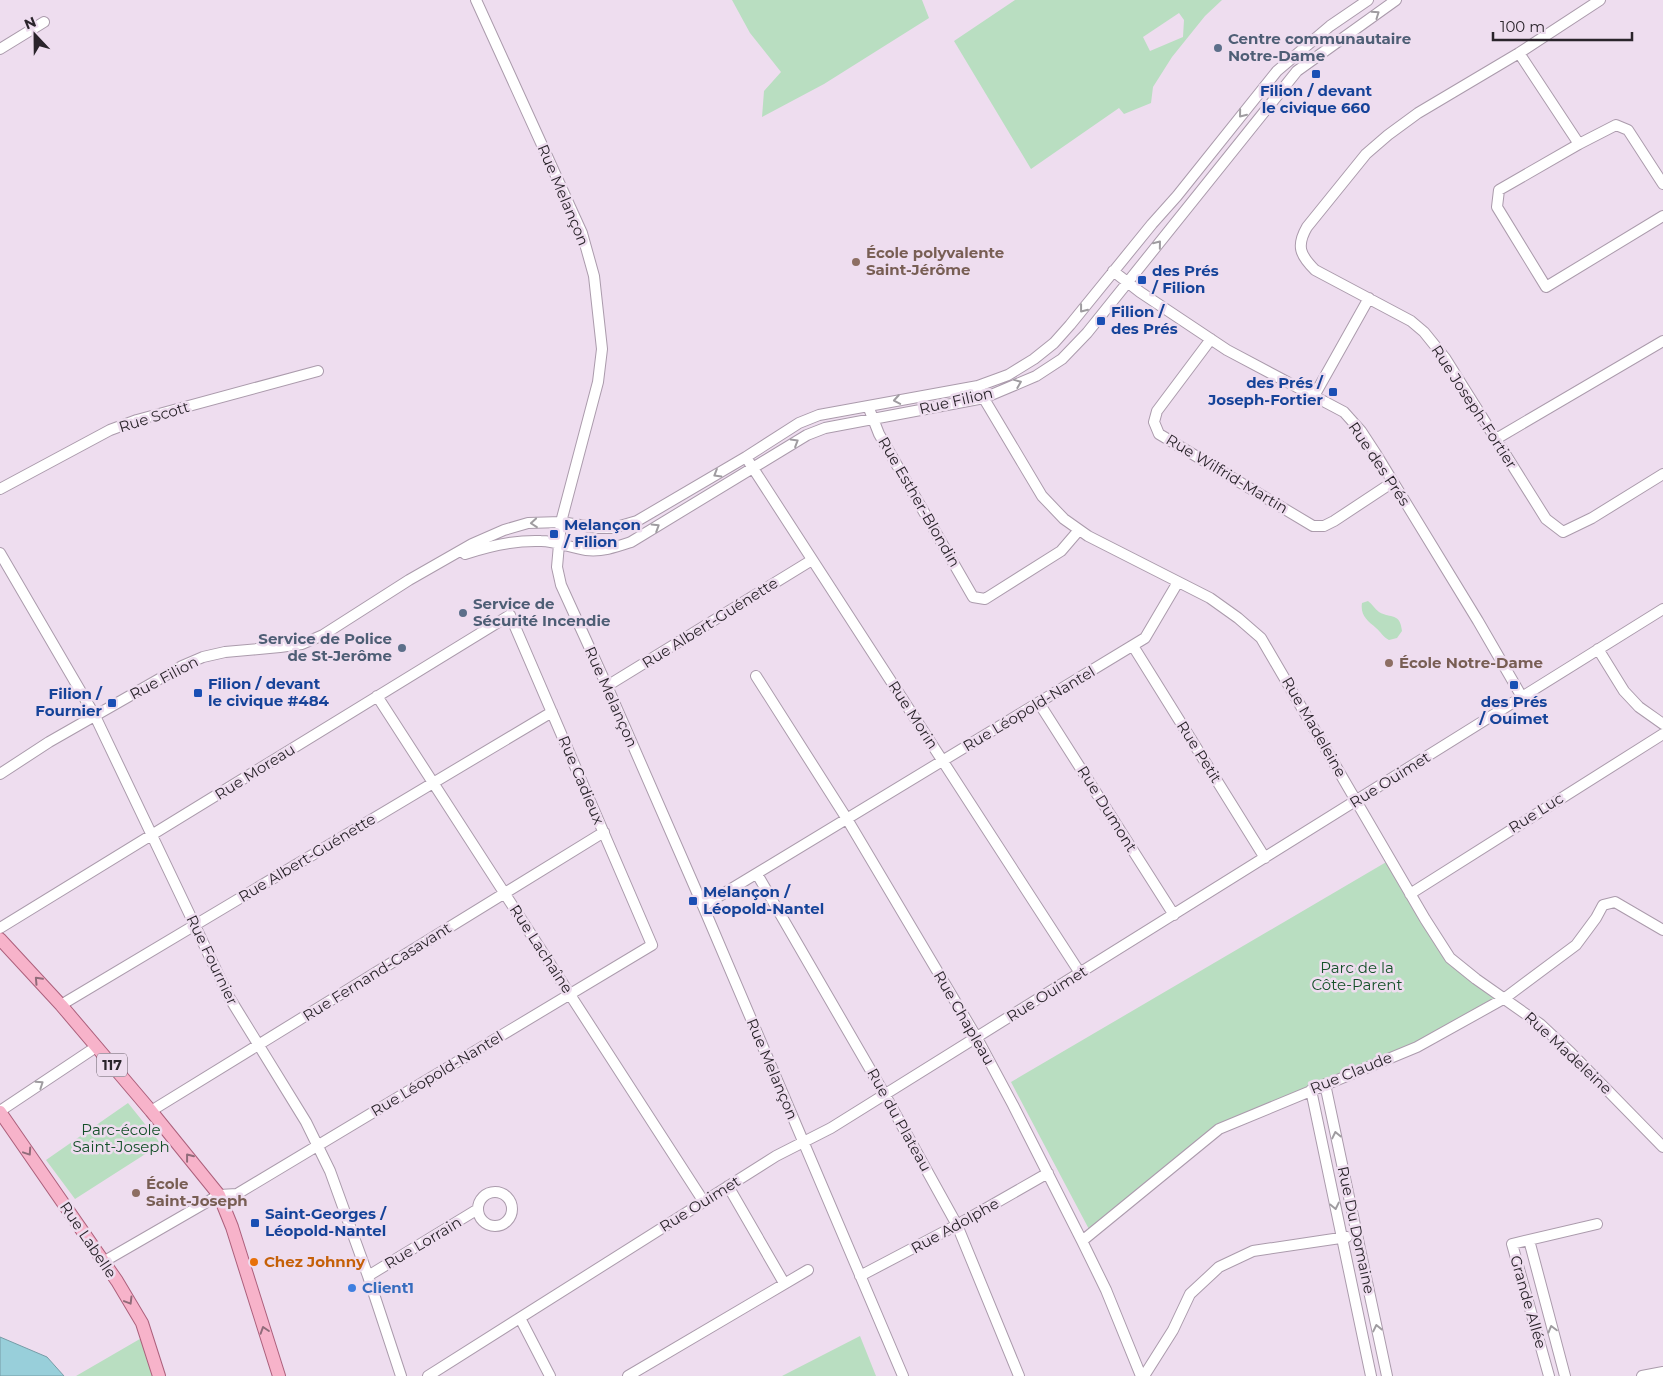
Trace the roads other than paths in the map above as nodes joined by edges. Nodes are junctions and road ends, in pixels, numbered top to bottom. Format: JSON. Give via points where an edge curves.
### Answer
{"nodes":[{"id":1,"x":476,"y":0,"type":"edge"},
{"id":2,"x":1368,"y":0,"type":"edge"},
{"id":3,"x":1396,"y":0,"type":"edge"},
{"id":4,"x":1600,"y":0,"type":"edge"},
{"id":5,"x":44,"y":22,"type":"dead end"},
{"id":6,"x":0,"y":49,"type":"edge"},
{"id":7,"x":1519,"y":53,"type":"junction"},
{"id":8,"x":1287,"y":61,"type":"junction"},
{"id":9,"x":1296,"y":72,"type":"junction"},
{"id":10,"x":1578,"y":144,"type":"junction"},
{"id":11,"x":1663,"y":184,"type":"edge"},
{"id":12,"x":1663,"y":216,"type":"edge"},
{"id":13,"x":1113,"y":271,"type":"junction"},
{"id":14,"x":1128,"y":282,"type":"junction"},
{"id":15,"x":1369,"y":298,"type":"junction"},
{"id":16,"x":1211,"y":339,"type":"junction"},
{"id":17,"x":1663,"y":341,"type":"edge"},
{"id":18,"x":1054,"y":343,"type":"junction"},
{"id":19,"x":1064,"y":357,"type":"junction"},
{"id":20,"x":318,"y":371,"type":"dead end"},
{"id":21,"x":978,"y":386,"type":"junction"},
{"id":22,"x":1314,"y":396,"type":"junction"},
{"id":23,"x":984,"y":398,"type":"junction"},
{"id":24,"x":868,"y":406,"type":"junction"},
{"id":25,"x":873,"y":419,"type":"junction"},
{"id":26,"x":1496,"y":439,"type":"junction"},
{"id":27,"x":746,"y":457,"type":"junction"},
{"id":28,"x":753,"y":467,"type":"junction"},
{"id":29,"x":1663,"y":474,"type":"edge"},
{"id":30,"x":1393,"y":482,"type":"junction"},
{"id":31,"x":0,"y":489,"type":"edge"},
{"id":32,"x":561,"y":522,"type":"junction"},
{"id":33,"x":1079,"y":530,"type":"junction"},
{"id":34,"x":558,"y":544,"type":"junction"},
{"id":35,"x":0,"y":553,"type":"edge"},
{"id":36,"x":445,"y":560,"type":"junction"},
{"id":37,"x":812,"y":560,"type":"junction"},
{"id":38,"x":1178,"y":582,"type":"junction"},
{"id":39,"x":1663,"y":609,"type":"edge"},
{"id":40,"x":510,"y":615,"type":"joint"},
{"id":41,"x":1132,"y":646,"type":"junction"},
{"id":42,"x":1598,"y":649,"type":"junction"},
{"id":43,"x":756,"y":676,"type":"dead end"},
{"id":44,"x":607,"y":686,"type":"junction"},
{"id":45,"x":377,"y":696,"type":"junction"},
{"id":46,"x":1522,"y":697,"type":"junction"},
{"id":47,"x":1040,"y":703,"type":"junction"},
{"id":48,"x":552,"y":712,"type":"junction"},
{"id":49,"x":95,"y":716,"type":"junction"},
{"id":50,"x":1663,"y":724,"type":"edge"},
{"id":51,"x":1663,"y":734,"type":"edge"},
{"id":52,"x":943,"y":761,"type":"junction"},
{"id":53,"x":0,"y":774,"type":"edge"},
{"id":54,"x":433,"y":783,"type":"junction"},
{"id":55,"x":1356,"y":801,"type":"junction"},
{"id":56,"x":847,"y":820,"type":"junction"},
{"id":57,"x":604,"y":832,"type":"junction"},
{"id":58,"x":152,"y":835,"type":"junction"},
{"id":59,"x":1265,"y":858,"type":"junction"},
{"id":60,"x":757,"y":874,"type":"junction"},
{"id":61,"x":505,"y":893,"type":"junction"},
{"id":62,"x":1410,"y":894,"type":"junction"},
{"id":63,"x":702,"y":906,"type":"junction"},
{"id":64,"x":1174,"y":915,"type":"junction"},
{"id":65,"x":195,"y":925,"type":"junction"},
{"id":66,"x":0,"y":928,"type":"edge"},
{"id":67,"x":1663,"y":930,"type":"edge"},
{"id":68,"x":0,"y":940,"type":"edge"},
{"id":69,"x":652,"y":945,"type":"joint"},
{"id":70,"x":1080,"y":973,"type":"junction"},
{"id":71,"x":570,"y":994,"type":"junction"},
{"id":72,"x":1505,"y":998,"type":"junction"},
{"id":73,"x":61,"y":1005,"type":"junction"},
{"id":74,"x":977,"y":1038,"type":"junction"},
{"id":75,"x":258,"y":1045,"type":"junction"},
{"id":76,"x":96,"y":1046,"type":"junction"},
{"id":77,"x":1325,"y":1084,"type":"junction"},
{"id":78,"x":1311,"y":1090,"type":"junction"},
{"id":79,"x":885,"y":1095,"type":"junction"},
{"id":80,"x":151,"y":1111,"type":"junction"},
{"id":81,"x":0,"y":1112,"type":"edge"},
{"id":82,"x":803,"y":1142,"type":"junction"},
{"id":83,"x":318,"y":1146,"type":"junction"},
{"id":84,"x":1663,"y":1147,"type":"edge"},
{"id":85,"x":1048,"y":1174,"type":"junction"},
{"id":86,"x":728,"y":1186,"type":"junction"},
{"id":87,"x":219,"y":1195,"type":"junction"},
{"id":88,"x":704,"y":1202,"type":"junction"},
{"id":89,"x":478,"y":1209,"type":"dead end"},
{"id":90,"x":1597,"y":1224,"type":"dead end"},
{"id":91,"x":958,"y":1225,"type":"junction"},
{"id":92,"x":1357,"y":1236,"type":"junction"},
{"id":93,"x":1342,"y":1238,"type":"junction"},
{"id":94,"x":1529,"y":1240,"type":"junction"},
{"id":95,"x":1082,"y":1241,"type":"junction"},
{"id":96,"x":104,"y":1262,"type":"junction"},
{"id":97,"x":808,"y":1270,"type":"dead end"},
{"id":98,"x":368,"y":1276,"type":"junction"},
{"id":99,"x":860,"y":1276,"type":"junction"},
{"id":100,"x":784,"y":1283,"type":"junction"},
{"id":101,"x":520,"y":1318,"type":"junction"},
{"id":102,"x":1663,"y":1372,"type":"edge"},
{"id":103,"x":159,"y":1376,"type":"edge"},
{"id":104,"x":279,"y":1376,"type":"edge"},
{"id":105,"x":401,"y":1376,"type":"edge"},
{"id":106,"x":428,"y":1376,"type":"edge"},
{"id":107,"x":550,"y":1376,"type":"edge"},
{"id":108,"x":628,"y":1376,"type":"edge"},
{"id":109,"x":903,"y":1376,"type":"edge"},
{"id":110,"x":1020,"y":1376,"type":"edge"},
{"id":111,"x":1143,"y":1376,"type":"edge"},
{"id":112,"x":1371,"y":1376,"type":"edge"},
{"id":113,"x":1387,"y":1376,"type":"edge"},
{"id":114,"x":1549,"y":1376,"type":"edge"},
{"id":115,"x":1565,"y":1376,"type":"edge"},
{"id":116,"x":1642,"y":1376,"type":"edge"}],
"edges":[{"from":1,"to":32,"type":"street","name":"Rue Melançon","via":[[582,232],[594,276],[602,349],[598,382]]},
{"from":2,"to":8,"type":"street","name":"Rue Filion"},
{"from":9,"to":3,"type":"street","name":"Rue Filion","one_way":true},
{"from":4,"to":7,"type":"street","name":"Rue Joseph-Fortier"},
{"from":5,"to":6,"type":"street"},
{"from":7,"to":10,"type":"street"},
{"from":7,"to":15,"type":"street","name":"Rue Joseph-Fortier","via":[[1418,113],[1388,135],[1366,154],[1302,235],[1300,248],[1304,259],[1315,270]]},
{"from":8,"to":9,"type":"street"},
{"from":8,"to":13,"type":"street","name":"Rue Filion","one_way":true},
{"from":14,"to":9,"type":"street","name":"Rue Filion","one_way":true},
{"from":10,"to":11,"type":"street","via":[[1616,125],[1628,130]]},
{"from":10,"to":12,"type":"street","via":[[1499,190],[1497,207],[1546,287]]},
{"from":13,"to":14,"type":"street","name":"Rue des Prés"},
{"from":13,"to":18,"type":"street","name":"Rue Filion","one_way":true},
{"from":14,"to":16,"type":"street","name":"Rue des Prés"},
{"from":14,"to":19,"type":"street","name":"Rue Filion"},
{"from":15,"to":22,"type":"street"},
{"from":15,"to":26,"type":"street","name":"Rue Joseph-Fortier","via":[[1411,321],[1424,332],[1448,363]]},
{"from":16,"to":22,"type":"street","name":"Rue des Prés"},
{"from":16,"to":30,"type":"street","name":"Rue Wilfrid-Martin","via":[[1157,411],[1154,422],[1159,434],[1313,526],[1334,522]]},
{"from":17,"to":26,"type":"street"},
{"from":18,"to":19,"type":"street"},
{"from":18,"to":21,"type":"street","name":"Rue Filion","via":[[1008,375]]},
{"from":23,"to":19,"type":"street","name":"Rue Filion","one_way":true,"via":[[1036,376]]},
{"from":20,"to":31,"type":"street","name":"Rue Scott","via":[[137,420]]},
{"from":21,"to":23,"type":"street","name":"Rue Madeleine"},
{"from":21,"to":24,"type":"street","name":"Rue Filion","one_way":true},
{"from":22,"to":30,"type":"street","name":"Rue des Prés","via":[[1344,412]]},
{"from":23,"to":25,"type":"street","name":"Rue Filion"},
{"from":23,"to":33,"type":"street","name":"Rue Madeleine","via":[[1042,496]]},
{"from":24,"to":25,"type":"street","name":"Rue Esther-Blondin"},
{"from":24,"to":27,"type":"street","name":"Rue Filion","via":[[806,420]]},
{"from":28,"to":25,"type":"street","name":"Rue Filion","one_way":true,"via":[[807,435],[825,428]]},
{"from":25,"to":33,"type":"street","name":"Rue Esther-Blondin","via":[[973,597],[985,600],[1061,551]]},
{"from":26,"to":29,"type":"street","name":"Rue Joseph-Fortier","via":[[1546,519],[1563,532]]},
{"from":27,"to":28,"type":"street","name":"Rue Morin"},
{"from":27,"to":32,"type":"street","name":"Rue Filion","one_way":true,"via":[[637,521],[614,528]]},
{"from":34,"to":28,"type":"street","name":"Rue Filion","one_way":true,"via":[[586,550],[608,550],[631,542]]},
{"from":28,"to":37,"type":"street","name":"Rue Morin"},
{"from":30,"to":46,"type":"street","name":"Rue des Prés"},
{"from":32,"to":34,"type":"street","name":"Rue Melançon"},
{"from":32,"to":36,"type":"street","name":"Rue Filion","one_way":true,"via":[[528,524],[504,530]]},
{"from":33,"to":38,"type":"street","name":"Rue Madeleine"},
{"from":34,"to":36,"type":"street","name":"Rue Filion","via":[[541,541],[509,543]]},
{"from":34,"to":44,"type":"street","name":"Rue Melançon","via":[[557,567],[562,585]]},
{"from":35,"to":49,"type":"street","name":"Rue Fournier"},
{"from":36,"to":49,"type":"street","name":"Rue Filion","via":[[323,635],[302,644],[203,657],[163,676]]},
{"from":37,"to":44,"type":"street","name":"Rue Albert-Guénette"},
{"from":37,"to":52,"type":"street","name":"Rue Morin"},
{"from":38,"to":41,"type":"street","name":"Rue Léopold-Nantel","via":[[1145,638]]},
{"from":38,"to":55,"type":"street","name":"Rue Madeleine","via":[[1210,598],[1261,638]]},
{"from":39,"to":42,"type":"street","name":"Rue Ouimet"},
{"from":40,"to":45,"type":"street","name":"Rue Moreau"},
{"from":40,"to":48,"type":"street","name":"Rue Cadieux"},
{"from":41,"to":47,"type":"street","name":"Rue Léopold-Nantel"},
{"from":41,"to":59,"type":"street","name":"Rue Petit"},
{"from":42,"to":46,"type":"street","name":"Rue Ouimet"},
{"from":42,"to":50,"type":"street","via":[[1624,691],[1639,707]]},
{"from":43,"to":56,"type":"street","name":"Rue Chapleau"},
{"from":44,"to":63,"type":"street","name":"Rue Melançon"},
{"from":45,"to":54,"type":"street","name":"Rue Lachaîne"},
{"from":45,"to":58,"type":"street","name":"Rue Moreau"},
{"from":46,"to":55,"type":"street","name":"Rue Ouimet"},
{"from":47,"to":52,"type":"street","name":"Rue Léopold-Nantel"},
{"from":47,"to":64,"type":"street","name":"Rue Dumont"},
{"from":48,"to":54,"type":"street","name":"Rue Albert-Guénette"},
{"from":48,"to":57,"type":"street","name":"Rue Cadieux"},
{"from":49,"to":53,"type":"street","name":"Rue Filion"},
{"from":49,"to":58,"type":"street","name":"Rue Fournier"},
{"from":51,"to":62,"type":"street","name":"Rue Luc"},
{"from":52,"to":56,"type":"street","name":"Rue Léopold-Nantel"},
{"from":52,"to":70,"type":"street","name":"Rue Morin"},
{"from":54,"to":61,"type":"street","name":"Rue Lachaîne"},
{"from":54,"to":65,"type":"street","name":"Rue Albert-Guénette"},
{"from":55,"to":59,"type":"street","name":"Rue Ouimet"},
{"from":55,"to":62,"type":"street","name":"Rue Madeleine"},
{"from":56,"to":60,"type":"street","name":"Rue Léopold-Nantel"},
{"from":56,"to":74,"type":"street","name":"Rue Chapleau"},
{"from":57,"to":61,"type":"street","name":"Rue Fernand-Casavant"},
{"from":57,"to":69,"type":"street","name":"Rue Cadieux"},
{"from":58,"to":65,"type":"street","name":"Rue Fournier"},
{"from":58,"to":66,"type":"street","name":"Rue Moreau"},
{"from":59,"to":64,"type":"street","name":"Rue Ouimet"},
{"from":60,"to":63,"type":"street","name":"Rue Léopold-Nantel"},
{"from":60,"to":79,"type":"street","name":"Rue du Plateau"},
{"from":61,"to":71,"type":"street","name":"Rue Lachaîne"},
{"from":61,"to":75,"type":"street","name":"Rue Fernand-Casavant"},
{"from":62,"to":72,"type":"street","name":"Rue Madeleine","via":[[1450,958]]},
{"from":63,"to":82,"type":"street","name":"Rue Melançon"},
{"from":64,"to":70,"type":"street","name":"Rue Ouimet"},
{"from":65,"to":73,"type":"street","name":"Rue Albert-Guénette"},
{"from":65,"to":75,"type":"street","name":"Rue Fournier","via":[[229,997]]},
{"from":67,"to":72,"type":"street","name":"Rue Claude","via":[[1615,902],[1603,905],[1576,945]]},
{"from":73,"to":68,"type":"main road","number":"117","one_way":true},
{"from":69,"to":71,"type":"street","name":"Rue Léopold-Nantel"},
{"from":70,"to":74,"type":"street","name":"Rue Ouimet"},
{"from":71,"to":83,"type":"street","name":"Rue Léopold-Nantel"},
{"from":71,"to":88,"type":"street","name":"Rue Lachaîne"},
{"from":72,"to":77,"type":"street","name":"Rue Claude","via":[[1417,1047]]},
{"from":72,"to":84,"type":"street","name":"Rue Madeleine","via":[[1571,1053]]},
{"from":73,"to":76,"type":"main road","number":"117"},
{"from":74,"to":79,"type":"street","name":"Rue Ouimet"},
{"from":74,"to":85,"type":"street","name":"Rue Chapleau"},
{"from":75,"to":80,"type":"street","name":"Rue Fernand-Casavant"},
{"from":75,"to":83,"type":"street","name":"Rue Fournier"},
{"from":76,"to":80,"type":"main road","number":"117"},
{"from":81,"to":76,"type":"street","one_way":true},
{"from":77,"to":78,"type":"street","name":"Rue Claude"},
{"from":92,"to":77,"type":"street","name":"Rue Du Domaine","one_way":true},
{"from":78,"to":93,"type":"street","name":"Rue Du Domaine","one_way":true},
{"from":78,"to":95,"type":"street","name":"Rue Claude","via":[[1219,1129]]},
{"from":79,"to":82,"type":"street","name":"Rue Ouimet"},
{"from":79,"to":91,"type":"street","name":"Rue du Plateau"},
{"from":87,"to":80,"type":"main road","number":"117","one_way":true},
{"from":81,"to":96,"type":"main road","name":"Rue Labelle","one_way":true},
{"from":82,"to":86,"type":"street","name":"Rue Ouimet"},
{"from":82,"to":99,"type":"street","name":"Rue Melançon"},
{"from":83,"to":87,"type":"street","name":"Rue Léopold-Nantel","via":[[237,1194]]},
{"from":83,"to":98,"type":"street","name":"Rue Fournier"},
{"from":85,"to":91,"type":"street","name":"Rue Adolphe"},
{"from":85,"to":95,"type":"street","name":"Rue Chapleau"},
{"from":86,"to":88,"type":"street","name":"Rue Ouimet"},
{"from":86,"to":100,"type":"street"},
{"from":87,"to":96,"type":"street","name":"Rue Léopold-Nantel"},
{"from":104,"to":87,"type":"main road","number":"117","one_way":true},
{"from":88,"to":101,"type":"street","name":"Rue Ouimet"},
{"from":89,"to":98,"type":"street","name":"Rue Lorrain"},
{"from":90,"to":94,"type":"street","name":"Grande Allée"},
{"from":91,"to":99,"type":"street","name":"Rue Adolphe"},
{"from":91,"to":110,"type":"street","name":"Rue du Plateau"},
{"from":92,"to":93,"type":"street"},
{"from":113,"to":92,"type":"street","name":"Rue Du Domaine","one_way":true},
{"from":93,"to":111,"type":"street","via":[[1253,1251],[1218,1267],[1190,1294],[1173,1330]]},
{"from":93,"to":112,"type":"street","name":"Rue Du Domaine"},
{"from":94,"to":114,"type":"street","name":"Grande Allée","via":[[1512,1244]]},
{"from":115,"to":94,"type":"street","name":"Grande Allée","one_way":true},
{"from":95,"to":111,"type":"street","name":"Rue Chapleau"},
{"from":96,"to":103,"type":"main road","name":"Rue Labelle","one_way":true,"via":[[142,1323]]},
{"from":97,"to":100,"type":"street"},
{"from":98,"to":105,"type":"street","name":"Rue Fournier"},
{"from":99,"to":109,"type":"street","name":"Rue Melançon"},
{"from":100,"to":108,"type":"street"},
{"from":101,"to":106,"type":"street","name":"Rue Ouimet"},
{"from":101,"to":107,"type":"street"},
{"from":102,"to":116,"type":"street"}]}
